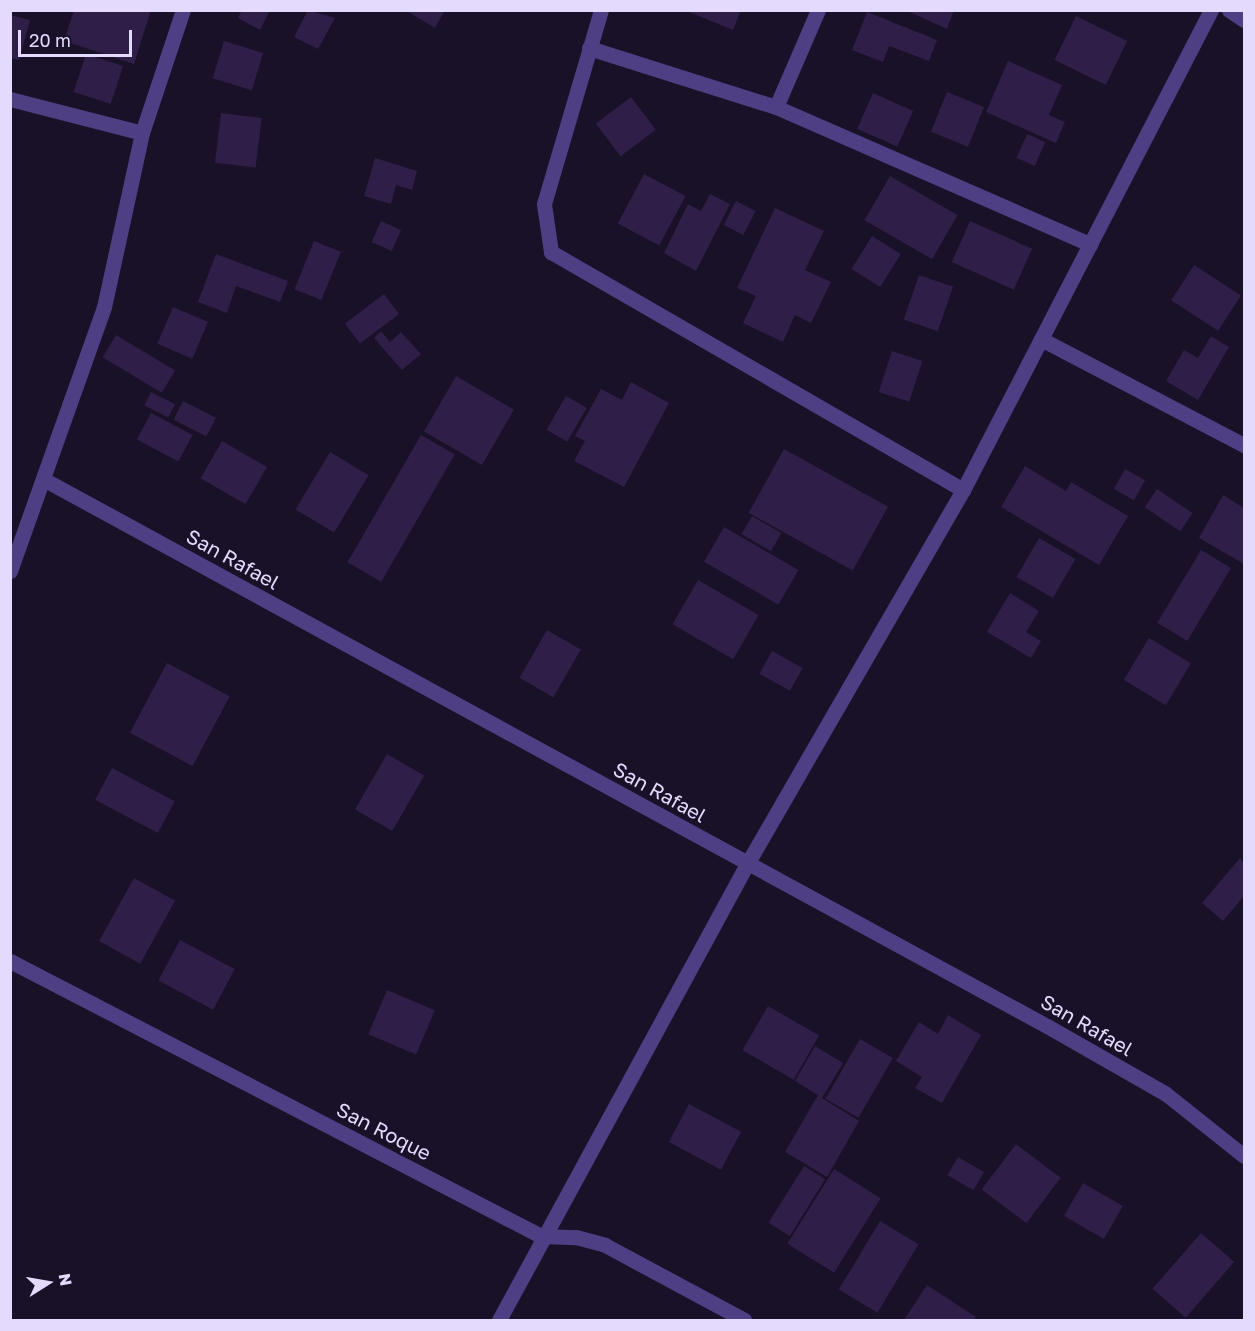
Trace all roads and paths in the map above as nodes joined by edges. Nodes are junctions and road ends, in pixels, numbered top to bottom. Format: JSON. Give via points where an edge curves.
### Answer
{"nodes":[{"id":1,"x":183,"y":10,"type":"edge"},
{"id":2,"x":818,"y":10,"type":"edge"},
{"id":3,"x":1211,"y":10,"type":"edge"},
{"id":4,"x":1229,"y":10,"type":"edge"},
{"id":5,"x":598,"y":12,"type":"edge"},
{"id":6,"x":1245,"y":20,"type":"edge"},
{"id":7,"x":590,"y":48,"type":"junction"},
{"id":8,"x":10,"y":99,"type":"edge"},
{"id":9,"x":776,"y":107,"type":"junction"},
{"id":10,"x":142,"y":133,"type":"junction"},
{"id":11,"x":1090,"y":244,"type":"junction"},
{"id":12,"x":1041,"y":339,"type":"junction"},
{"id":13,"x":1245,"y":445,"type":"edge"},
{"id":14,"x":45,"y":480,"type":"junction"},
{"id":15,"x":963,"y":490,"type":"junction"},
{"id":16,"x":10,"y":571,"type":"edge"},
{"id":17,"x":747,"y":864,"type":"junction"},
{"id":18,"x":10,"y":961,"type":"edge"},
{"id":19,"x":1245,"y":1156,"type":"edge"},
{"id":20,"x":541,"y":1236,"type":"junction"},
{"id":21,"x":499,"y":1320,"type":"edge"},
{"id":22,"x":744,"y":1320,"type":"edge"}],
"edges":[{"from":1,"to":10,"type":"street"},
{"from":2,"to":9,"type":"street"},
{"from":3,"to":11,"type":"street"},
{"from":4,"to":6,"type":"street"},
{"from":5,"to":7,"type":"street"},
{"from":7,"to":9,"type":"street"},
{"from":7,"to":15,"type":"street","via":[[544,204],[551,252]]},
{"from":8,"to":10,"type":"street"},
{"from":9,"to":11,"type":"street"},
{"from":10,"to":14,"type":"street","via":[[104,306]]},
{"from":11,"to":12,"type":"street"},
{"from":12,"to":13,"type":"street"},
{"from":12,"to":15,"type":"street"},
{"from":14,"to":16,"type":"street"},
{"from":14,"to":17,"type":"street","name":"San Rafael"},
{"from":15,"to":17,"type":"street"},
{"from":17,"to":19,"type":"street","name":"San Rafael","via":[[1166,1094]]},
{"from":17,"to":20,"type":"street"},
{"from":18,"to":20,"type":"street","name":"San Roque"},
{"from":20,"to":21,"type":"street"},
{"from":20,"to":22,"type":"street","name":"San Roque","via":[[605,1245]]}]}
